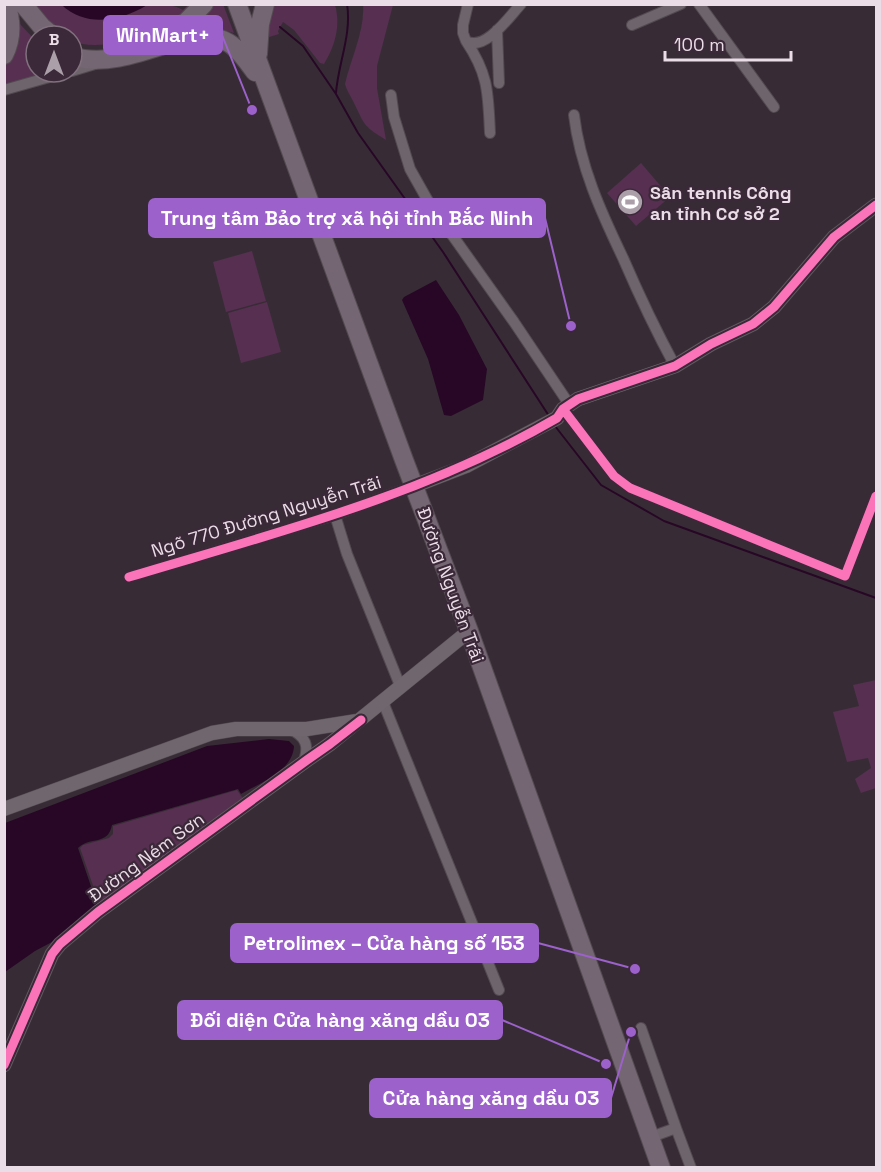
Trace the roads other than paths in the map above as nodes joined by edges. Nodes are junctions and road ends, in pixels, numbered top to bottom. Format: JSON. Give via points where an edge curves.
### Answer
{"nodes":[{"id":1,"x":6,"y":4,"type":"edge"},
{"id":2,"x":11,"y":4,"type":"edge"},
{"id":3,"x":23,"y":4,"type":"edge"},
{"id":4,"x":204,"y":4,"type":"edge"},
{"id":5,"x":237,"y":4,"type":"edge"},
{"id":6,"x":265,"y":4,"type":"edge"},
{"id":7,"x":468,"y":4,"type":"edge"},
{"id":8,"x":521,"y":4,"type":"edge"},
{"id":9,"x":681,"y":4,"type":"edge"},
{"id":10,"x":699,"y":4,"type":"edge"},
{"id":11,"x":28,"y":24,"type":"edge"},
{"id":12,"x":40,"y":24,"type":"edge"},
{"id":13,"x":632,"y":25,"type":"dead end"},
{"id":14,"x":497,"y":30,"type":"junction"},
{"id":15,"x":466,"y":41,"type":"junction"},
{"id":16,"x":84,"y":48,"type":"edge"},
{"id":17,"x":4,"y":55,"type":"edge"},
{"id":18,"x":84,"y":59,"type":"edge"},
{"id":19,"x":257,"y":59,"type":"junction"},
{"id":20,"x":108,"y":60,"type":"junction"},
{"id":21,"x":84,"y":67,"type":"edge"},
{"id":22,"x":499,"y":83,"type":"dead end"},
{"id":23,"x":25,"y":84,"type":"edge"},
{"id":24,"x":4,"y":90,"type":"edge"},
{"id":25,"x":268,"y":90,"type":"junction"},
{"id":26,"x":390,"y":95,"type":"dead end"},
{"id":27,"x":774,"y":107,"type":"dead end"},
{"id":28,"x":574,"y":115,"type":"dead end"},
{"id":29,"x":490,"y":133,"type":"dead end"},
{"id":30,"x":876,"y":206,"type":"edge"},
{"id":31,"x":675,"y":366,"type":"junction"},
{"id":32,"x":564,"y":410,"type":"junction"},
{"id":33,"x":414,"y":486,"type":"junction"},
{"id":34,"x":876,"y":496,"type":"edge"},
{"id":35,"x":334,"y":515,"type":"junction"},
{"id":36,"x":129,"y":577,"type":"dead end"},
{"id":37,"x":469,"y":631,"type":"junction"},
{"id":38,"x":401,"y":688,"type":"junction"},
{"id":39,"x":383,"y":702,"type":"junction"},
{"id":40,"x":361,"y":720,"type":"junction"},
{"id":41,"x":289,"y":729,"type":"junction"},
{"id":42,"x":303,"y":763,"type":"junction"},
{"id":43,"x":4,"y":809,"type":"edge"},
{"id":44,"x":499,"y":990,"type":"dead end"},
{"id":45,"x":641,"y":1028,"type":"dead end"},
{"id":46,"x":4,"y":1065,"type":"edge"},
{"id":47,"x":676,"y":1128,"type":"junction"},
{"id":48,"x":651,"y":1137,"type":"junction"},
{"id":49,"x":661,"y":1167,"type":"edge"},
{"id":50,"x":691,"y":1167,"type":"edge"}],
"edges":[{"from":1,"to":17,"type":"highway","via":[[10,28]]},
{"from":2,"to":11,"type":"highway"},
{"from":3,"to":12,"type":"highway"},
{"from":4,"to":16,"type":"highway","via":[[185,23],[170,30],[105,50]]},
{"from":5,"to":19,"type":"highway","name":"Đường Nguyễn Trãi"},
{"from":6,"to":19,"type":"highway"},
{"from":7,"to":15,"type":"street","via":[[463,25]]},
{"from":8,"to":14,"type":"street"},
{"from":9,"to":13,"type":"street"},
{"from":10,"to":27,"type":"street"},
{"from":14,"to":15,"type":"street","via":[[481,43]]},
{"from":14,"to":22,"type":"street"},
{"from":15,"to":29,"type":"street","via":[[486,81]]},
{"from":18,"to":20,"type":"highway"},
{"from":19,"to":25,"type":"highway","name":"Đường Nguyễn Trãi"},
{"from":20,"to":21,"type":"street"},
{"from":20,"to":25,"type":"highway","via":[[196,35],[209,36],[224,39],[237,48]]},
{"from":23,"to":24,"type":"street"},
{"from":25,"to":33,"type":"highway","name":"Đường Nguyễn Trãi"},
{"from":26,"to":32,"type":"street","via":[[410,169],[428,201],[514,322]]},
{"from":28,"to":31,"type":"street","via":[[577,141],[591,185]]},
{"from":30,"to":31,"type":"street","via":[[834,237],[767,315]]},
{"from":31,"to":32,"type":"street","via":[[578,399]]},
{"from":32,"to":33,"type":"street","via":[[466,466]]},
{"from":32,"to":34,"type":"street","via":[[614,476],[630,488],[845,576]]},
{"from":33,"to":35,"type":"street","name":"Ngõ 770 Đường Nguyễn Trãi"},
{"from":33,"to":37,"type":"highway","name":"Đường Nguyễn Trãi"},
{"from":35,"to":36,"type":"street","name":"Ngõ 770 Đường Nguyễn Trãi"},
{"from":35,"to":38,"type":"street"},
{"from":37,"to":38,"type":"street","name":"Đường Ném Sơn"},
{"from":37,"to":48,"type":"highway","name":"Đường Nguyễn Trãi"},
{"from":38,"to":39,"type":"street","name":"Đường Ném Sơn"},
{"from":39,"to":40,"type":"street","name":"Đường Ném Sơn"},
{"from":39,"to":44,"type":"street"},
{"from":40,"to":41,"type":"street"},
{"from":40,"to":42,"type":"street","name":"Đường Ném Sơn"},
{"from":41,"to":42,"type":"street","via":[[305,740],[307,752]]},
{"from":41,"to":43,"type":"street","via":[[212,733]]},
{"from":42,"to":46,"type":"street","name":"Đường Ném Sơn","via":[[60,944],[52,954]]},
{"from":45,"to":47,"type":"street"},
{"from":47,"to":48,"type":"street"},
{"from":47,"to":50,"type":"street"},
{"from":48,"to":49,"type":"highway","name":"Đường Nguyễn Trãi"}]}
